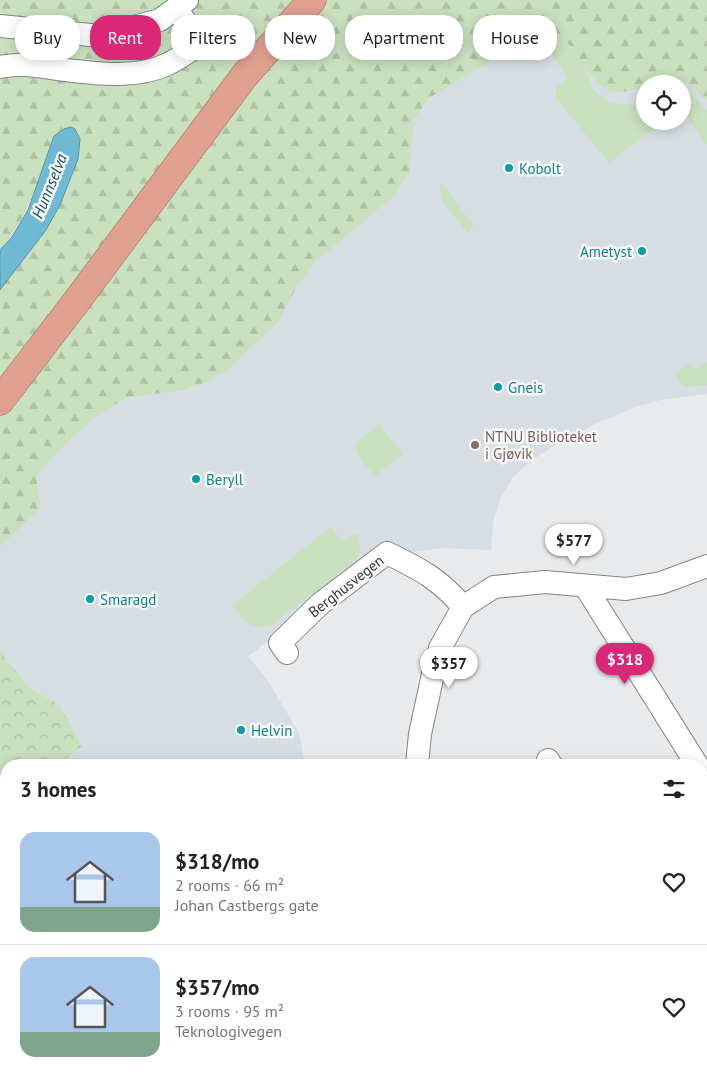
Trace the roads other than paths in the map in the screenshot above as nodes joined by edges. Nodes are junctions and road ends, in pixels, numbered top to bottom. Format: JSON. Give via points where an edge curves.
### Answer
{"nodes":[{"id":1,"x":312,"y":0,"type":"edge"},
{"id":2,"x":182,"y":5,"type":"edge"},
{"id":3,"x":0,"y":26,"type":"edge"},
{"id":4,"x":0,"y":67,"type":"edge"},
{"id":5,"x":0,"y":401,"type":"edge"},
{"id":6,"x":707,"y":566,"type":"edge"},
{"id":7,"x":585,"y":586,"type":"junction"},
{"id":8,"x":463,"y":607,"type":"junction"},
{"id":9,"x":287,"y":653,"type":"dead end"},
{"id":10,"x":418,"y":759,"type":"edge"},
{"id":11,"x":693,"y":759,"type":"edge"}],
"edges":[{"from":1,"to":5,"type":"highway","via":[[245,75]]},
{"from":2,"to":3,"type":"street","via":[[160,20],[100,36]]},
{"from":2,"to":4,"type":"street","via":[[193,34],[191,50],[166,65],[147,70],[96,74],[37,66]]},
{"from":6,"to":7,"type":"street","via":[[661,583],[626,589]]},
{"from":7,"to":8,"type":"street","via":[[545,582],[494,588]]},
{"from":7,"to":11,"type":"street"},
{"from":8,"to":9,"type":"street","name":"Berghusvegen","via":[[449,590],[420,569],[387,553],[320,604],[280,643]]},
{"from":8,"to":10,"type":"street","via":[[440,648],[420,734]]}]}
